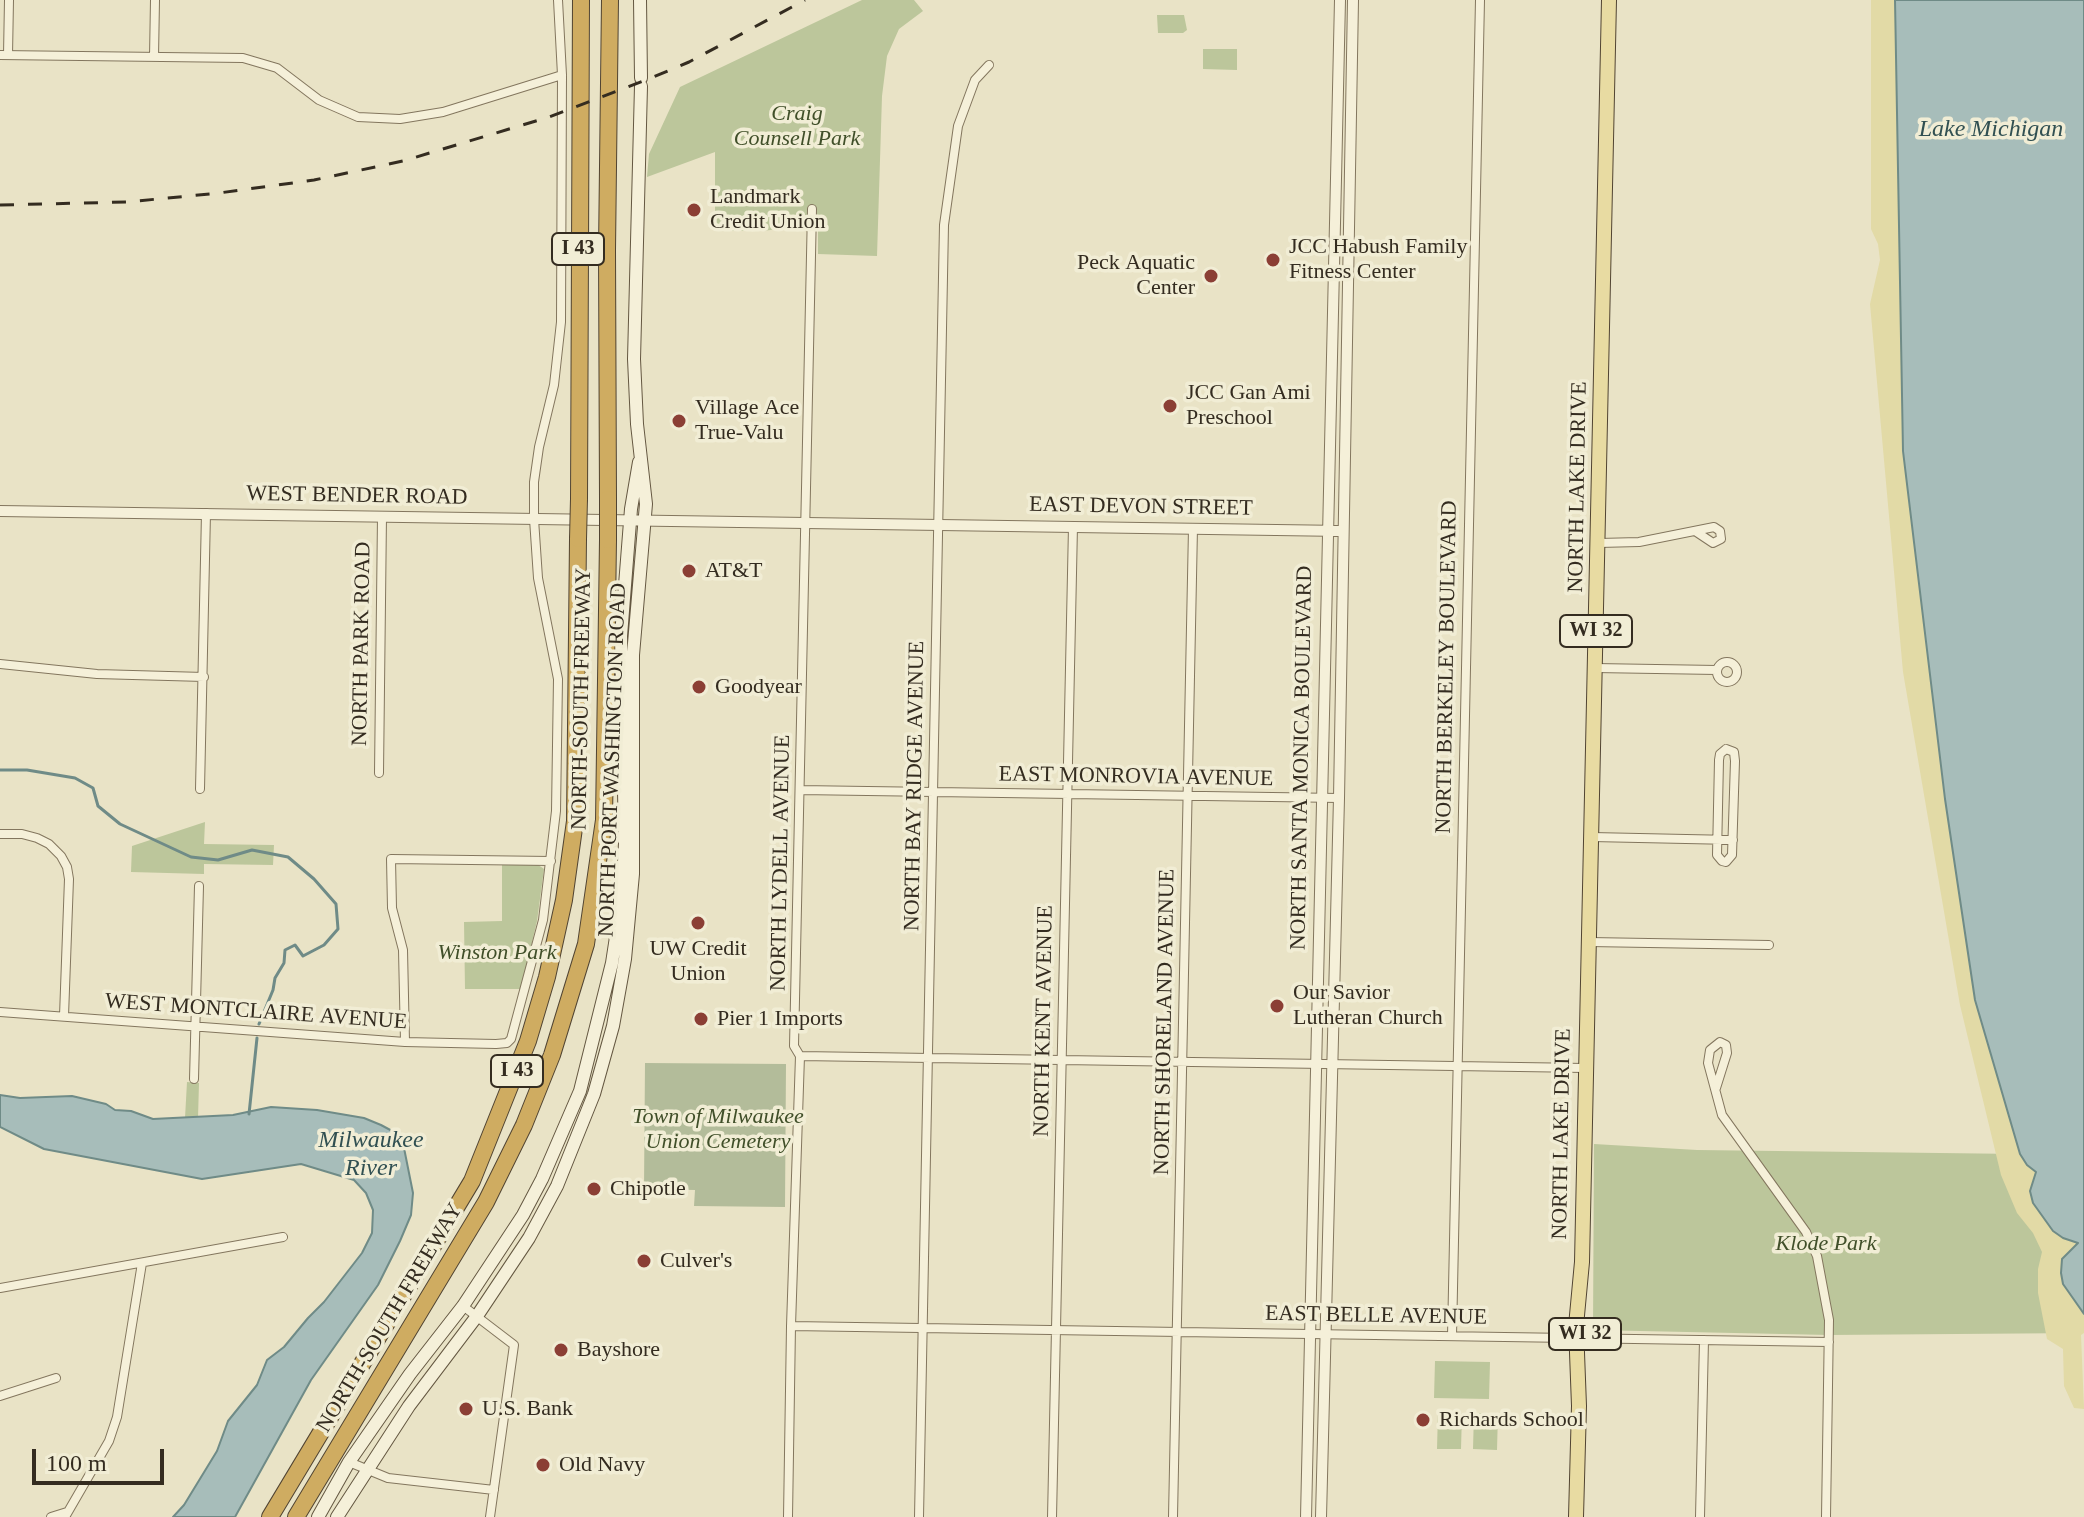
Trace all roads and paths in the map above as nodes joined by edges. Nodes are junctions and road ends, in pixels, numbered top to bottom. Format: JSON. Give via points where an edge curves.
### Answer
{"nodes":[{"id":1,"x":9,"y":0,"type":"edge"},
{"id":2,"x":155,"y":0,"type":"edge"},
{"id":3,"x":558,"y":0,"type":"edge"},
{"id":4,"x":581,"y":0,"type":"edge"},
{"id":5,"x":610,"y":0,"type":"edge"},
{"id":6,"x":640,"y":0,"type":"edge"},
{"id":7,"x":1340,"y":0,"type":"edge"},
{"id":8,"x":1353,"y":0,"type":"edge"},
{"id":9,"x":1480,"y":0,"type":"edge"},
{"id":10,"x":1609,"y":0,"type":"edge"},
{"id":11,"x":4,"y":55,"type":"edge"},
{"id":12,"x":154,"y":57,"type":"junction"},
{"id":13,"x":989,"y":65,"type":"dead end"},
{"id":14,"x":562,"y":75,"type":"junction"},
{"id":15,"x":812,"y":209,"type":"dead end"},
{"id":16,"x":0,"y":511,"type":"edge"},
{"id":17,"x":206,"y":513,"type":"junction"},
{"id":18,"x":382,"y":516,"type":"junction"},
{"id":19,"x":534,"y":519,"type":"junction"},
{"id":20,"x":638,"y":521,"type":"junction"},
{"id":21,"x":806,"y":523,"type":"junction"},
{"id":22,"x":939,"y":524,"type":"junction"},
{"id":23,"x":1073,"y":526,"type":"junction"},
{"id":24,"x":1193,"y":528,"type":"junction"},
{"id":25,"x":1327,"y":530,"type":"junction"},
{"id":26,"x":1343,"y":531,"type":"junction"},
{"id":27,"x":1695,"y":531,"type":"dead end"},
{"id":28,"x":1599,"y":543,"type":"junction"},
{"id":29,"x":0,"y":664,"type":"edge"},
{"id":30,"x":1595,"y":668,"type":"junction"},
{"id":31,"x":1717,"y":670,"type":"dead end"},
{"id":32,"x":204,"y":677,"type":"junction"},
{"id":33,"x":379,"y":773,"type":"dead end"},
{"id":34,"x":200,"y":789,"type":"dead end"},
{"id":35,"x":800,"y":790,"type":"junction"},
{"id":36,"x":933,"y":792,"type":"junction"},
{"id":37,"x":1068,"y":794,"type":"junction"},
{"id":38,"x":1188,"y":796,"type":"junction"},
{"id":39,"x":1321,"y":797,"type":"junction"},
{"id":40,"x":1339,"y":798,"type":"junction"},
{"id":41,"x":0,"y":834,"type":"edge"},
{"id":42,"x":1592,"y":837,"type":"junction"},
{"id":43,"x":1733,"y":840,"type":"junction"},
{"id":44,"x":1717,"y":841,"type":"junction"},
{"id":45,"x":551,"y":861,"type":"junction"},
{"id":46,"x":199,"y":886,"type":"dead end"},
{"id":47,"x":1589,"y":942,"type":"junction"},
{"id":48,"x":1769,"y":945,"type":"dead end"},
{"id":49,"x":0,"y":1012,"type":"edge"},
{"id":50,"x":64,"y":1016,"type":"junction"},
{"id":51,"x":195,"y":1025,"type":"junction"},
{"id":52,"x":405,"y":1042,"type":"junction"},
{"id":53,"x":800,"y":1056,"type":"junction"},
{"id":54,"x":927,"y":1058,"type":"junction"},
{"id":55,"x":1061,"y":1060,"type":"junction"},
{"id":56,"x":1182,"y":1061,"type":"junction"},
{"id":57,"x":1317,"y":1064,"type":"junction"},
{"id":58,"x":1331,"y":1064,"type":"junction"},
{"id":59,"x":1458,"y":1066,"type":"junction"},
{"id":60,"x":1585,"y":1068,"type":"junction"},
{"id":61,"x":194,"y":1079,"type":"dead end"},
{"id":62,"x":1716,"y":1088,"type":"junction"},
{"id":63,"x":283,"y":1237,"type":"dead end"},
{"id":64,"x":142,"y":1263,"type":"junction"},
{"id":65,"x":0,"y":1288,"type":"edge"},
{"id":66,"x":463,"y":1306,"type":"junction"},
{"id":67,"x":477,"y":1316,"type":"junction"},
{"id":68,"x":791,"y":1326,"type":"junction"},
{"id":69,"x":923,"y":1326,"type":"junction"},
{"id":70,"x":1055,"y":1328,"type":"junction"},
{"id":71,"x":1177,"y":1330,"type":"junction"},
{"id":72,"x":1310,"y":1334,"type":"junction"},
{"id":73,"x":1326,"y":1334,"type":"junction"},
{"id":74,"x":1452,"y":1336,"type":"junction"},
{"id":75,"x":1580,"y":1338,"type":"junction"},
{"id":76,"x":1704,"y":1340,"type":"junction"},
{"id":77,"x":1829,"y":1342,"type":"junction"},
{"id":78,"x":56,"y":1378,"type":"dead end"},
{"id":79,"x":0,"y":1396,"type":"edge"},
{"id":80,"x":349,"y":1462,"type":"junction"},
{"id":81,"x":366,"y":1468,"type":"junction"},
{"id":82,"x":494,"y":1490,"type":"junction"},
{"id":83,"x":66,"y":1514,"type":"edge"},
{"id":84,"x":51,"y":1517,"type":"edge"},
{"id":85,"x":270,"y":1517,"type":"edge"},
{"id":86,"x":296,"y":1517,"type":"edge"},
{"id":87,"x":318,"y":1517,"type":"edge"},
{"id":88,"x":337,"y":1517,"type":"edge"},
{"id":89,"x":490,"y":1517,"type":"edge"},
{"id":90,"x":788,"y":1517,"type":"edge"},
{"id":91,"x":919,"y":1517,"type":"edge"},
{"id":92,"x":1052,"y":1517,"type":"edge"},
{"id":93,"x":1173,"y":1517,"type":"edge"},
{"id":94,"x":1306,"y":1517,"type":"edge"},
{"id":95,"x":1321,"y":1517,"type":"edge"},
{"id":96,"x":1577,"y":1517,"type":"edge"},
{"id":97,"x":1700,"y":1517,"type":"edge"},
{"id":98,"x":1826,"y":1517,"type":"edge"}],
"edges":[{"from":1,"to":11,"type":"street"},
{"from":2,"to":12,"type":"street"},
{"from":3,"to":14,"type":"street"},
{"from":4,"to":85,"type":"highway","name":"NORTH-SOUTH FREEWAY","number":"I 43","bridge":true,"via":[[575,821],[561,915],[528,1041],[472,1181]]},
{"from":5,"to":86,"type":"highway","name":"NORTH-SOUTH FREEWAY","number":"I 43","bridge":true,"via":[[604,820],[586,944],[552,1055],[486,1202]]},
{"from":6,"to":20,"type":"main road","name":"NORTH PORT WASHINGTON ROAD","via":[[634,322],[641,456]]},
{"from":7,"to":25,"type":"street","name":"NORTH SANTA MONICA BOULEVARD"},
{"from":8,"to":26,"type":"street","name":"NORTH SANTA MONICA BOULEVARD"},
{"from":9,"to":59,"type":"street","name":"NORTH BERKELEY BOULEVARD"},
{"from":10,"to":28,"type":"main road","name":"NORTH LAKE DRIVE","number":"WI 32"},
{"from":11,"to":12,"type":"street"},
{"from":12,"to":14,"type":"street","via":[[259,61],[319,100],[358,117],[400,119],[443,112]]},
{"from":13,"to":22,"type":"street","name":"NORTH BAY RIDGE AVENUE","via":[[965,102],[949,179]]},
{"from":14,"to":19,"type":"street","via":[[560,334],[534,482]]},
{"from":15,"to":21,"type":"street","name":"NORTH LYDELL AVENUE"},
{"from":16,"to":17,"type":"street","name":"WEST BENDER ROAD"},
{"from":17,"to":18,"type":"street","name":"WEST BENDER ROAD"},
{"from":17,"to":32,"type":"street"},
{"from":18,"to":19,"type":"street","name":"WEST BENDER ROAD"},
{"from":18,"to":33,"type":"street","name":"NORTH PARK ROAD"},
{"from":19,"to":20,"type":"street","name":"WEST BENDER ROAD"},
{"from":19,"to":45,"type":"street","via":[[538,578],[558,679]]},
{"from":20,"to":21,"type":"street","name":"WEST BENDER ROAD"},
{"from":20,"to":66,"type":"main road","name":"NORTH PORT WASHINGTON ROAD","via":[[621,636],[624,854],[612,963],[580,1091],[555,1150],[523,1215]]},
{"from":20,"to":67,"type":"main road","name":"NORTH PORT WASHINGTON ROAD","via":[[633,874],[613,1026],[594,1094],[557,1186]]},
{"from":21,"to":22,"type":"street","name":"EAST DEVON STREET"},
{"from":21,"to":35,"type":"street","name":"NORTH LYDELL AVENUE"},
{"from":22,"to":23,"type":"street","name":"EAST DEVON STREET"},
{"from":22,"to":36,"type":"street","name":"NORTH BAY RIDGE AVENUE"},
{"from":23,"to":24,"type":"street","name":"EAST DEVON STREET"},
{"from":23,"to":37,"type":"street","name":"NORTH KENT AVENUE"},
{"from":24,"to":25,"type":"street","name":"EAST DEVON STREET"},
{"from":24,"to":38,"type":"street","name":"NORTH SHORELAND AVENUE"},
{"from":25,"to":26,"type":"street","name":"EAST DEVON STREET"},
{"from":25,"to":39,"type":"street","name":"NORTH SANTA MONICA BOULEVARD"},
{"from":26,"to":40,"type":"street","name":"NORTH SANTA MONICA BOULEVARD"},
{"from":27,"to":28,"type":"street"},
{"from":28,"to":30,"type":"main road","name":"NORTH LAKE DRIVE","number":"WI 32"},
{"from":29,"to":32,"type":"street"},
{"from":30,"to":31,"type":"street"},
{"from":30,"to":42,"type":"main road","name":"NORTH LAKE DRIVE","number":"WI 32"},
{"from":32,"to":34,"type":"street"},
{"from":35,"to":36,"type":"street","name":"EAST MONROVIA AVENUE"},
{"from":35,"to":53,"type":"street","name":"NORTH LYDELL AVENUE","via":[[794,1046]]},
{"from":36,"to":37,"type":"street","name":"EAST MONROVIA AVENUE"},
{"from":36,"to":54,"type":"street","name":"NORTH BAY RIDGE AVENUE"},
{"from":37,"to":38,"type":"street","name":"EAST MONROVIA AVENUE"},
{"from":37,"to":55,"type":"street","name":"NORTH KENT AVENUE"},
{"from":38,"to":39,"type":"street","name":"EAST MONROVIA AVENUE"},
{"from":38,"to":56,"type":"street","name":"NORTH SHORELAND AVENUE"},
{"from":39,"to":40,"type":"street","name":"EAST MONROVIA AVENUE"},
{"from":39,"to":57,"type":"street","name":"NORTH SANTA MONICA BOULEVARD"},
{"from":40,"to":58,"type":"street","name":"NORTH SANTA MONICA BOULEVARD"},
{"from":41,"to":50,"type":"street","via":[[37,838],[49,844],[67,867]]},
{"from":42,"to":44,"type":"street"},
{"from":42,"to":47,"type":"main road","name":"NORTH LAKE DRIVE","number":"WI 32"},
{"from":43,"to":44,"type":"street"},
{"from":43,"to":44,"type":"street","via":[[1726,862],[1718,859]]},
{"from":43,"to":44,"type":"street","via":[[1735,761],[1734,752],[1726,749],[1719,760]]},
{"from":45,"to":52,"type":"street","name":"WEST MONTCLAIRE AVENUE","via":[[539,939],[509,1043]]},
{"from":45,"to":52,"type":"street","via":[[391,859],[392,908],[403,950]]},
{"from":46,"to":51,"type":"street"},
{"from":47,"to":48,"type":"street"},
{"from":47,"to":60,"type":"main road","name":"NORTH LAKE DRIVE","number":"WI 32"},
{"from":49,"to":50,"type":"street","name":"WEST MONTCLAIRE AVENUE"},
{"from":50,"to":51,"type":"street","name":"WEST MONTCLAIRE AVENUE"},
{"from":51,"to":52,"type":"street","name":"WEST MONTCLAIRE AVENUE"},
{"from":51,"to":61,"type":"street"},
{"from":53,"to":54,"type":"street"},
{"from":53,"to":68,"type":"street","name":"NORTH LYDELL AVENUE"},
{"from":54,"to":55,"type":"street"},
{"from":54,"to":69,"type":"street","name":"NORTH BAY RIDGE AVENUE"},
{"from":55,"to":56,"type":"street"},
{"from":55,"to":70,"type":"street","name":"NORTH KENT AVENUE"},
{"from":56,"to":57,"type":"street"},
{"from":56,"to":71,"type":"street","name":"NORTH SHORELAND AVENUE"},
{"from":57,"to":58,"type":"street"},
{"from":57,"to":72,"type":"street","name":"NORTH SANTA MONICA BOULEVARD"},
{"from":58,"to":59,"type":"street"},
{"from":58,"to":73,"type":"street","name":"NORTH SANTA MONICA BOULEVARD"},
{"from":59,"to":60,"type":"street"},
{"from":59,"to":74,"type":"street","name":"NORTH BERKELEY BOULEVARD"},
{"from":60,"to":75,"type":"main road","name":"NORTH LAKE DRIVE","number":"WI 32"},
{"from":62,"to":62,"type":"street","via":[[1727,1053],[1720,1042],[1708,1056]]},
{"from":62,"to":77,"type":"street","via":[[1727,1124],[1806,1232],[1817,1256]]},
{"from":63,"to":64,"type":"street"},
{"from":64,"to":65,"type":"street"},
{"from":64,"to":83,"type":"street","via":[[117,1417],[109,1441]]},
{"from":66,"to":67,"type":"street"},
{"from":66,"to":80,"type":"main road","name":"NORTH PORT WASHINGTON ROAD"},
{"from":67,"to":81,"type":"main road","name":"NORTH PORT WASHINGTON ROAD"},
{"from":67,"to":82,"type":"street","via":[[514,1345]]},
{"from":68,"to":69,"type":"street","name":"EAST BELLE AVENUE"},
{"from":68,"to":90,"type":"street","name":"NORTH LYDELL AVENUE"},
{"from":69,"to":70,"type":"street","name":"EAST BELLE AVENUE"},
{"from":69,"to":91,"type":"street","name":"NORTH BAY RIDGE AVENUE"},
{"from":70,"to":71,"type":"street","name":"EAST BELLE AVENUE"},
{"from":70,"to":92,"type":"street","name":"NORTH KENT AVENUE"},
{"from":71,"to":72,"type":"street","name":"EAST BELLE AVENUE"},
{"from":71,"to":93,"type":"street","name":"NORTH SHORELAND AVENUE"},
{"from":72,"to":73,"type":"street","name":"EAST BELLE AVENUE"},
{"from":72,"to":94,"type":"street","name":"NORTH SANTA MONICA BOULEVARD"},
{"from":73,"to":74,"type":"street","name":"EAST BELLE AVENUE"},
{"from":73,"to":95,"type":"street","name":"NORTH SANTA MONICA BOULEVARD"},
{"from":74,"to":75,"type":"street","name":"EAST BELLE AVENUE"},
{"from":75,"to":76,"type":"street","name":"EAST BELLE AVENUE"},
{"from":75,"to":96,"type":"main road","name":"NORTH LAKE DRIVE","number":"WI 32"},
{"from":76,"to":77,"type":"street","name":"EAST BELLE AVENUE"},
{"from":76,"to":97,"type":"street"},
{"from":77,"to":98,"type":"street"},
{"from":78,"to":79,"type":"street"},
{"from":80,"to":81,"type":"street"},
{"from":80,"to":87,"type":"main road","name":"NORTH PORT WASHINGTON ROAD"},
{"from":81,"to":82,"type":"street","via":[[388,1478]]},
{"from":81,"to":88,"type":"main road","name":"NORTH PORT WASHINGTON ROAD"},
{"from":82,"to":89,"type":"street"},
{"from":83,"to":84,"type":"street"}]}
